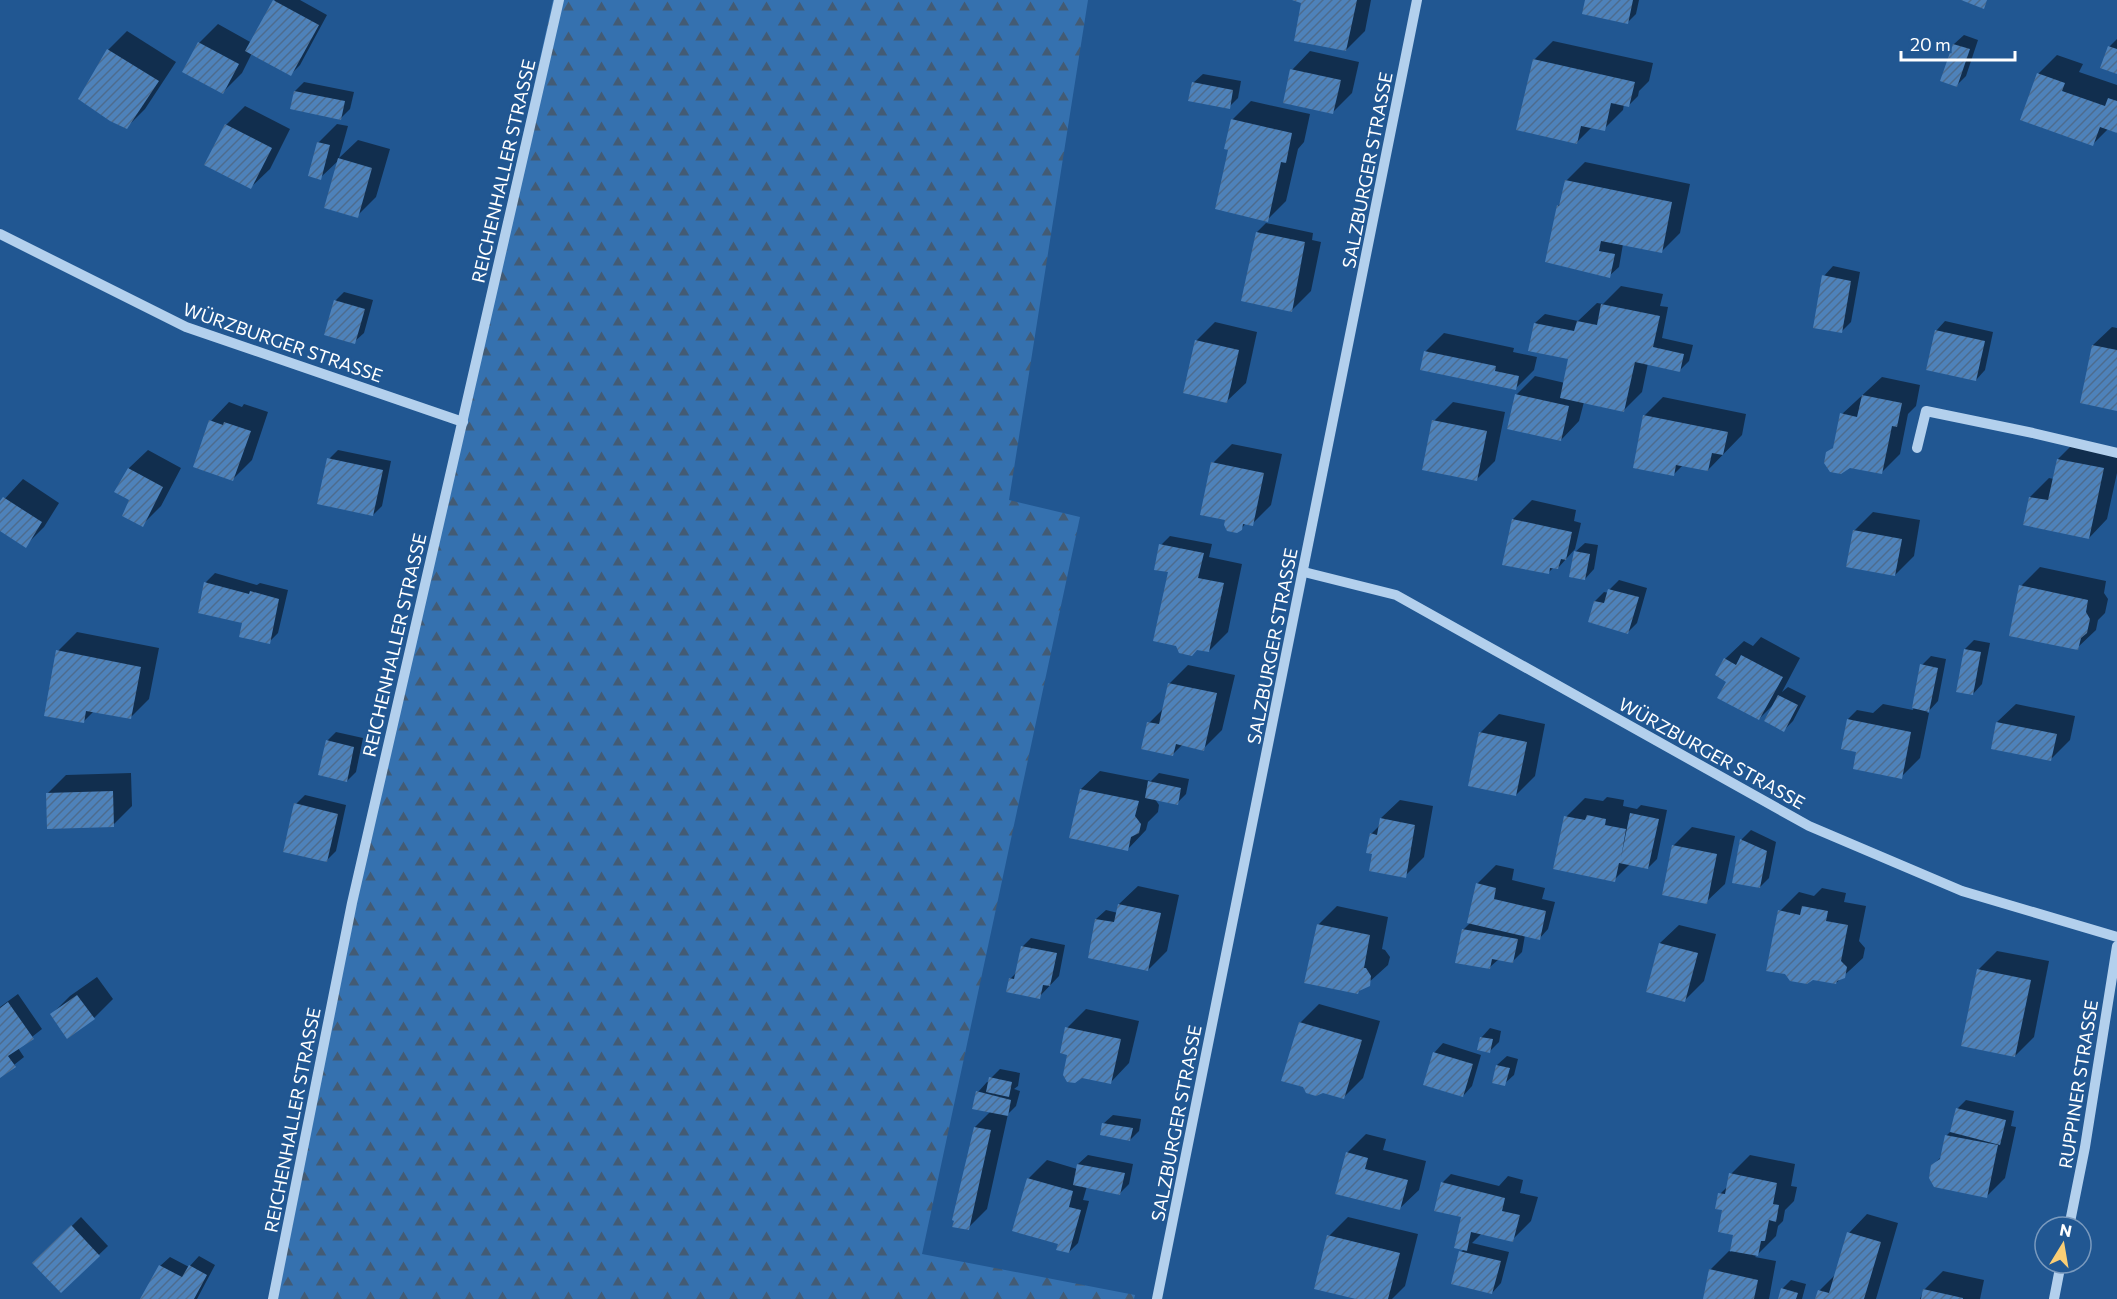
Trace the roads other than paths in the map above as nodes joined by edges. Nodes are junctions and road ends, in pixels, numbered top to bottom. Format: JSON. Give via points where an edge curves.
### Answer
{"nodes":[{"id":1,"x":559,"y":0,"type":"edge"},
{"id":2,"x":1418,"y":0,"type":"edge"},
{"id":3,"x":0,"y":234,"type":"edge"},
{"id":4,"x":463,"y":422,"type":"junction"},
{"id":5,"x":1917,"y":448,"type":"dead end"},
{"id":6,"x":2117,"y":453,"type":"edge"},
{"id":7,"x":1304,"y":572,"type":"junction"},
{"id":8,"x":2117,"y":937,"type":"edge"},
{"id":9,"x":2117,"y":946,"type":"edge"},
{"id":10,"x":2071,"y":1215,"type":"edge"},
{"id":11,"x":2059,"y":1275,"type":"edge"},
{"id":12,"x":273,"y":1299,"type":"edge"},
{"id":13,"x":1158,"y":1299,"type":"edge"},
{"id":14,"x":2054,"y":1299,"type":"edge"}],
"edges":[{"from":1,"to":4,"type":"street","name":"REICHENHALLER STRASSE"},
{"from":2,"to":7,"type":"street","name":"SALZBURGER STRASSE"},
{"from":3,"to":4,"type":"street","name":"WÜRZBURGER STRASSE","via":[[186,327]]},
{"from":4,"to":12,"type":"street","name":"REICHENHALLER STRASSE","via":[[352,903]]},
{"from":5,"to":6,"type":"street","via":[[1926,411]]},
{"from":7,"to":8,"type":"street","name":"WÜRZBURGER STRASSE","via":[[1396,595],[1809,826],[1962,891]]},
{"from":7,"to":13,"type":"street","name":"SALZBURGER STRASSE"},
{"from":9,"to":10,"type":"street","name":"RUPPINER STRASSE"},
{"from":11,"to":14,"type":"street"}]}
